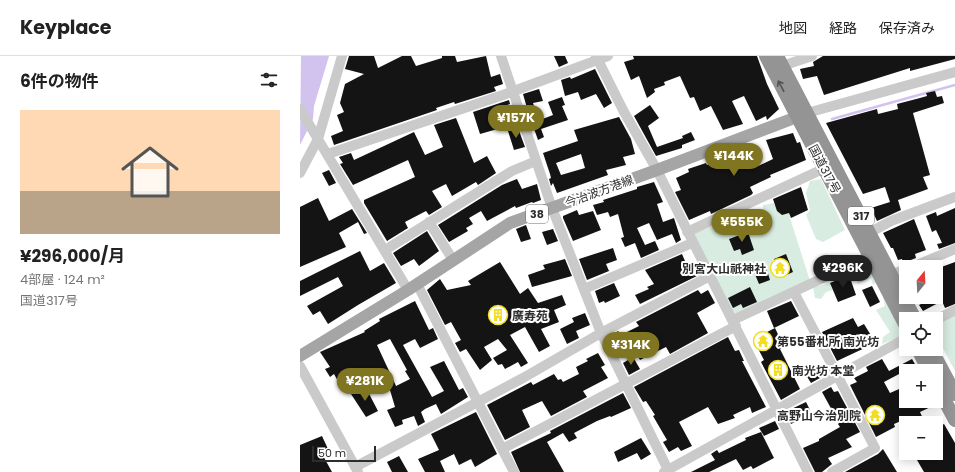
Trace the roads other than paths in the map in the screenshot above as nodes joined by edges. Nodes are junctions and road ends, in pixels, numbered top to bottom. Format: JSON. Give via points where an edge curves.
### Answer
{"nodes":[{"id":1,"x":342,"y":56,"type":"edge"},
{"id":2,"x":501,"y":56,"type":"edge"},
{"id":3,"x":608,"y":56,"type":"edge"},
{"id":4,"x":766,"y":56,"type":"edge"},
{"id":5,"x":812,"y":56,"type":"edge"},
{"id":6,"x":597,"y":58,"type":"edge"},
{"id":7,"x":780,"y":61,"type":"edge"},
{"id":8,"x":955,"y":72,"type":"edge"},
{"id":9,"x":513,"y":90,"type":"junction"},
{"id":10,"x":300,"y":109,"type":"edge"},
{"id":11,"x":802,"y":115,"type":"junction"},
{"id":12,"x":318,"y":139,"type":"junction"},
{"id":13,"x":328,"y":154,"type":"junction"},
{"id":14,"x":536,"y":161,"type":"junction"},
{"id":15,"x":825,"y":168,"type":"junction"},
{"id":16,"x":657,"y":170,"type":"junction"},
{"id":17,"x":300,"y":173,"type":"edge"},
{"id":18,"x":955,"y":197,"type":"edge"},
{"id":19,"x":552,"y":208,"type":"junction"},
{"id":20,"x":429,"y":222,"type":"junction"},
{"id":21,"x":687,"y":232,"type":"junction"},
{"id":22,"x":869,"y":233,"type":"junction"},
{"id":23,"x":692,"y":243,"type":"junction"},
{"id":24,"x":384,"y":250,"type":"junction"},
{"id":25,"x":955,"y":250,"type":"edge"},
{"id":26,"x":870,"y":256,"type":"junction"},
{"id":27,"x":453,"y":260,"type":"junction"},
{"id":28,"x":930,"y":260,"type":"edge"},
{"id":29,"x":899,"y":272,"type":"edge"},
{"id":30,"x":891,"y":275,"type":"junction"},
{"id":31,"x":710,"y":276,"type":"junction"},
{"id":32,"x":412,"y":287,"type":"junction"},
{"id":33,"x":584,"y":289,"type":"junction"},
{"id":34,"x":794,"y":292,"type":"junction"},
{"id":35,"x":955,"y":310,"type":"edge"},
{"id":36,"x":899,"y":312,"type":"edge"},
{"id":37,"x":911,"y":312,"type":"edge"},
{"id":38,"x":943,"y":316,"type":"edge"},
{"id":39,"x":735,"y":323,"type":"junction"},
{"id":40,"x":601,"y":333,"type":"junction"},
{"id":41,"x":899,"y":342,"type":"edge"},
{"id":42,"x":300,"y":356,"type":"edge"},
{"id":43,"x":935,"y":356,"type":"edge"},
{"id":44,"x":300,"y":366,"type":"edge"},
{"id":45,"x":837,"y":376,"type":"junction"},
{"id":46,"x":626,"y":383,"type":"junction"},
{"id":47,"x":955,"y":394,"type":"edge"},
{"id":48,"x":943,"y":397,"type":"edge"},
{"id":49,"x":476,"y":401,"type":"junction"},
{"id":50,"x":777,"y":409,"type":"junction"},
{"id":51,"x":955,"y":420,"type":"edge"},
{"id":52,"x":502,"y":449,"type":"junction"},
{"id":53,"x":356,"y":469,"type":"edge"},
{"id":54,"x":667,"y":471,"type":"edge"},
{"id":55,"x":514,"y":472,"type":"edge"},
{"id":56,"x":808,"y":472,"type":"edge"},
{"id":57,"x":832,"y":472,"type":"edge"}],
"edges":[{"from":1,"to":12,"type":"street"},
{"from":2,"to":9,"type":"street"},
{"from":3,"to":6,"type":"street"},
{"from":11,"to":4,"type":"highway","name":"国道317号","number":"317","one_way":true},
{"from":5,"to":7,"type":"street"},
{"from":6,"to":9,"type":"street"},
{"from":6,"to":16,"type":"street"},
{"from":7,"to":11,"type":"highway","name":"国道317号","number":"317"},
{"from":8,"to":11,"type":"street"},
{"from":9,"to":13,"type":"street"},
{"from":9,"to":14,"type":"street"},
{"from":10,"to":12,"type":"street"},
{"from":11,"to":15,"type":"highway","name":"国道317号","number":"317"},
{"from":11,"to":16,"type":"main road","name":"今治波方港線","number":"38"},
{"from":11,"to":22,"type":"highway","name":"国道317号","number":"317"},
{"from":12,"to":13,"type":"street"},
{"from":12,"to":17,"type":"street"},
{"from":13,"to":24,"type":"street"},
{"from":14,"to":19,"type":"street"},
{"from":14,"to":20,"type":"street","via":[[512,171]]},
{"from":15,"to":21,"type":"street"},
{"from":15,"to":26,"type":"highway","name":"国道317号","number":"317"},
{"from":16,"to":19,"type":"main road","name":"今治波方港線","number":"38"},
{"from":16,"to":21,"type":"street"},
{"from":18,"to":22,"type":"street","via":[[891,221]]},
{"from":19,"to":27,"type":"main road","name":"今治波方港線","number":"38","via":[[510,223]]},
{"from":19,"to":33,"type":"street"},
{"from":20,"to":24,"type":"street"},
{"from":20,"to":27,"type":"street"},
{"from":21,"to":23,"type":"street"},
{"from":22,"to":30,"type":"highway","name":"国道317号","number":"317"},
{"from":23,"to":31,"type":"street"},
{"from":23,"to":33,"type":"street"},
{"from":24,"to":32,"type":"street"},
{"from":25,"to":28,"type":"street"},
{"from":26,"to":34,"type":"street"},
{"from":26,"to":36,"type":"highway","name":"国道317号","number":"317"},
{"from":27,"to":32,"type":"main road","name":"今治波方港線","number":"38"},
{"from":29,"to":30,"type":"street"},
{"from":30,"to":37,"type":"highway","name":"国道317号","number":"317"},
{"from":31,"to":39,"type":"street"},
{"from":31,"to":40,"type":"street"},
{"from":32,"to":42,"type":"main road","name":"今治波方港線","number":"38"},
{"from":32,"to":49,"type":"street"},
{"from":33,"to":40,"type":"street"},
{"from":34,"to":39,"type":"street"},
{"from":34,"to":45,"type":"street"},
{"from":35,"to":38,"type":"street"},
{"from":39,"to":46,"type":"street"},
{"from":39,"to":50,"type":"street"},
{"from":40,"to":46,"type":"street"},
{"from":40,"to":49,"type":"street","via":[[523,378]]},
{"from":41,"to":45,"type":"street"},
{"from":43,"to":47,"type":"highway"},
{"from":44,"to":53,"type":"street"},
{"from":45,"to":50,"type":"street"},
{"from":45,"to":57,"type":"street","via":[[874,448]]},
{"from":46,"to":52,"type":"street"},
{"from":46,"to":54,"type":"street"},
{"from":48,"to":51,"type":"highway"},
{"from":49,"to":52,"type":"street"},
{"from":49,"to":53,"type":"street"},
{"from":50,"to":54,"type":"street"},
{"from":50,"to":56,"type":"street"},
{"from":52,"to":55,"type":"street"}]}
